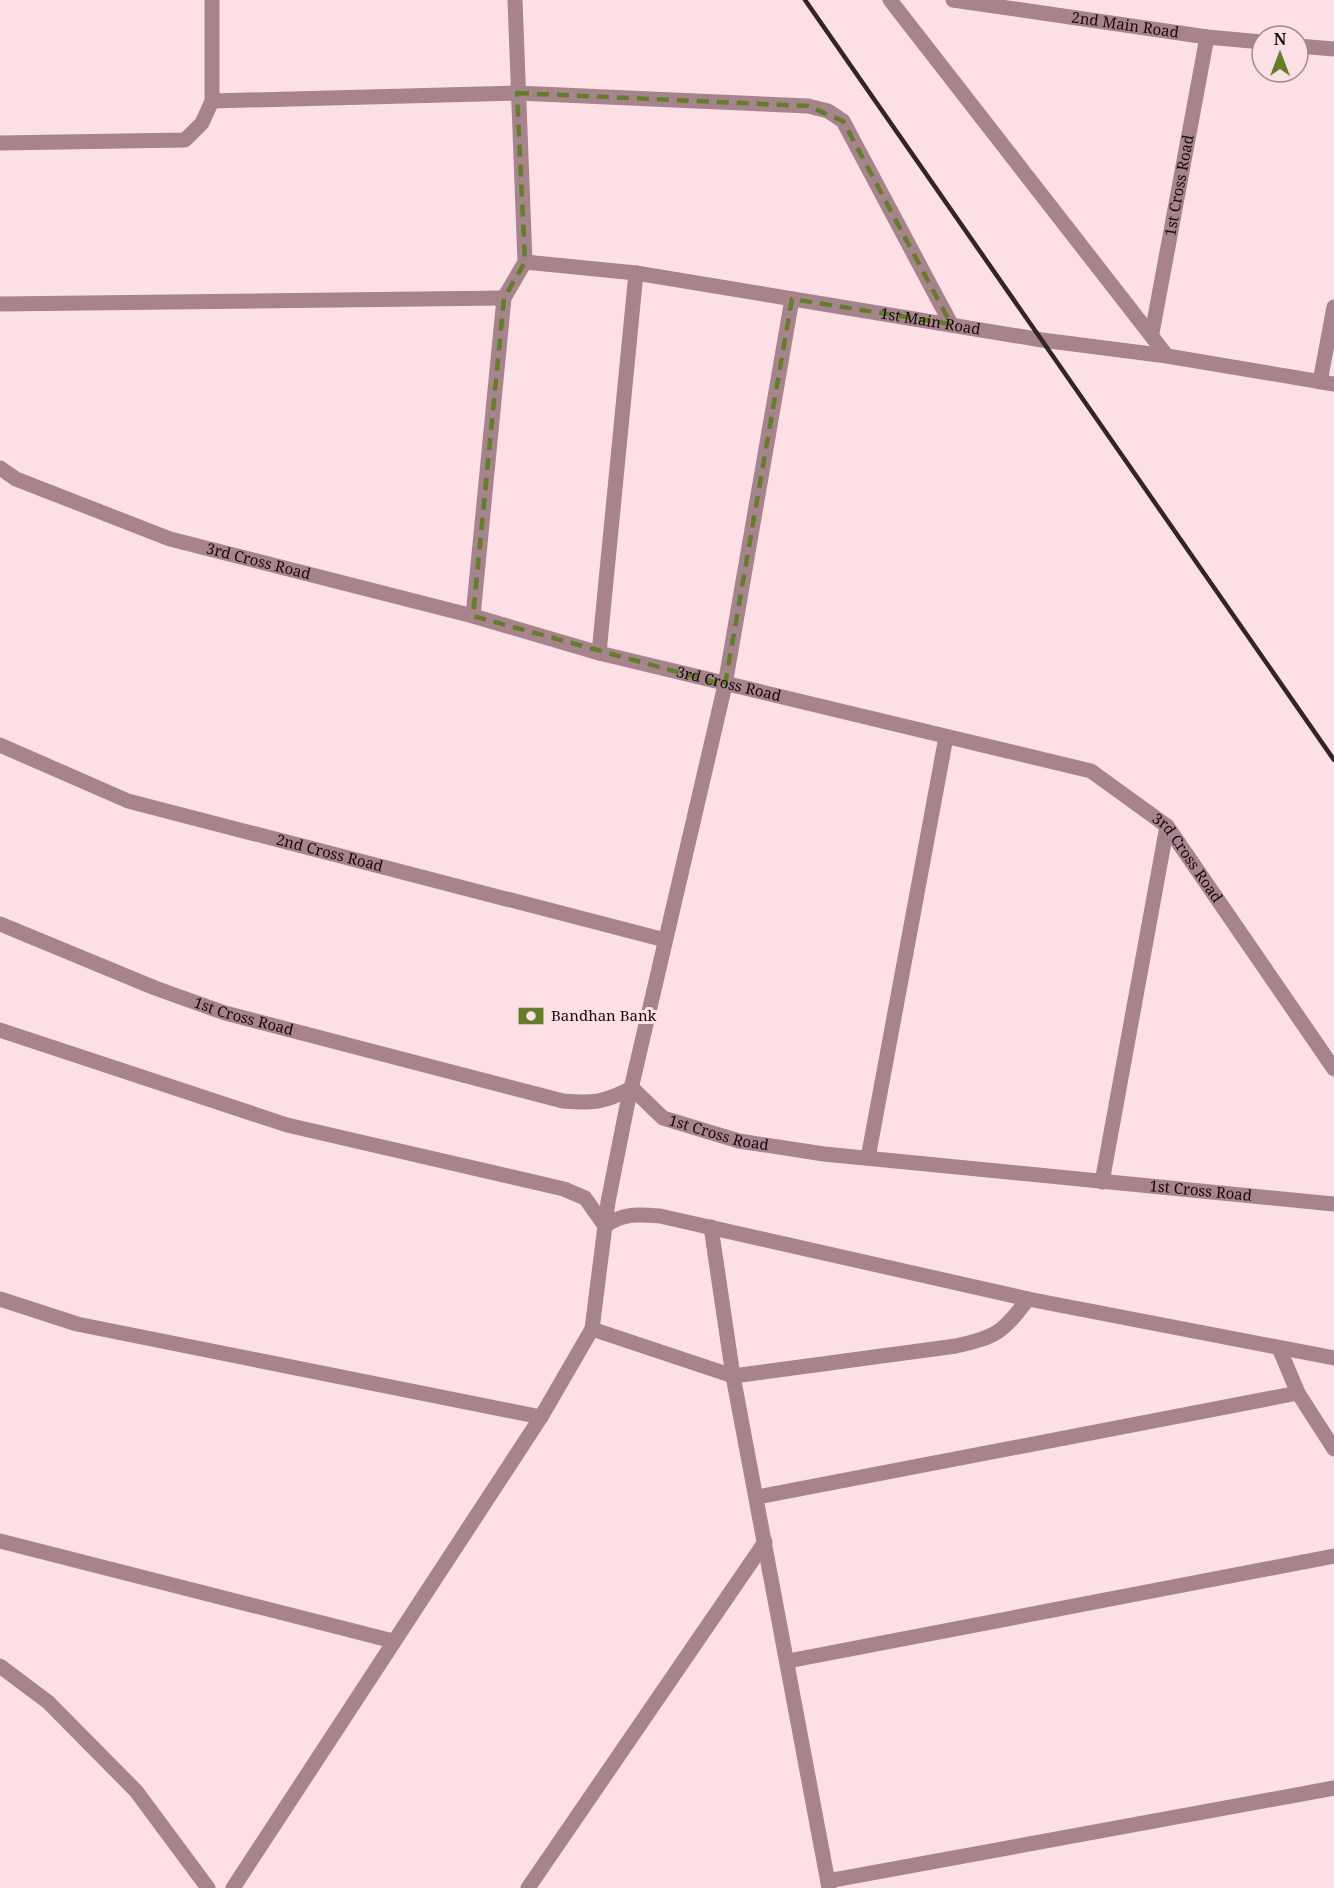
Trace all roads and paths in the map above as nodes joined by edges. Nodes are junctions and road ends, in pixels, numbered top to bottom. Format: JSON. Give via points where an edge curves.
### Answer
{"nodes":[{"id":1,"x":212,"y":0,"type":"edge"},
{"id":2,"x":514,"y":0,"type":"edge"},
{"id":3,"x":890,"y":0,"type":"edge"},
{"id":4,"x":953,"y":0,"type":"edge"},
{"id":5,"x":1207,"y":37,"type":"junction"},
{"id":6,"x":1250,"y":41,"type":"edge"},
{"id":7,"x":1310,"y":47,"type":"edge"},
{"id":8,"x":1334,"y":49,"type":"edge"},
{"id":9,"x":517,"y":93,"type":"junction"},
{"id":10,"x":212,"y":101,"type":"junction"},
{"id":11,"x":0,"y":143,"type":"edge"},
{"id":12,"x":525,"y":262,"type":"junction"},
{"id":13,"x":636,"y":273,"type":"junction"},
{"id":14,"x":504,"y":298,"type":"junction"},
{"id":15,"x":792,"y":299,"type":"junction"},
{"id":16,"x":0,"y":304,"type":"edge"},
{"id":17,"x":1334,"y":308,"type":"edge"},
{"id":18,"x":951,"y":324,"type":"junction"},
{"id":19,"x":1152,"y":333,"type":"junction"},
{"id":20,"x":1167,"y":356,"type":"junction"},
{"id":21,"x":1327,"y":383,"type":"edge"},
{"id":22,"x":0,"y":468,"type":"edge"},
{"id":23,"x":473,"y":616,"type":"junction"},
{"id":24,"x":599,"y":653,"type":"junction"},
{"id":25,"x":725,"y":685,"type":"junction"},
{"id":26,"x":946,"y":737,"type":"junction"},
{"id":27,"x":0,"y":745,"type":"edge"},
{"id":28,"x":1167,"y":826,"type":"junction"},
{"id":29,"x":0,"y":924,"type":"edge"},
{"id":30,"x":665,"y":940,"type":"junction"},
{"id":31,"x":0,"y":1030,"type":"edge"},
{"id":32,"x":1334,"y":1069,"type":"edge"},
{"id":33,"x":632,"y":1088,"type":"junction"},
{"id":34,"x":868,"y":1158,"type":"junction"},
{"id":35,"x":1102,"y":1182,"type":"junction"},
{"id":36,"x":1334,"y":1204,"type":"edge"},
{"id":37,"x":605,"y":1226,"type":"junction"},
{"id":38,"x":711,"y":1227,"type":"junction"},
{"id":39,"x":0,"y":1299,"type":"edge"},
{"id":40,"x":1028,"y":1299,"type":"junction"},
{"id":41,"x":592,"y":1329,"type":"junction"},
{"id":42,"x":1279,"y":1348,"type":"junction"},
{"id":43,"x":1334,"y":1358,"type":"edge"},
{"id":44,"x":734,"y":1376,"type":"junction"},
{"id":45,"x":1298,"y":1394,"type":"junction"},
{"id":46,"x":541,"y":1417,"type":"junction"},
{"id":47,"x":1334,"y":1449,"type":"edge"},
{"id":48,"x":758,"y":1497,"type":"junction"},
{"id":49,"x":0,"y":1540,"type":"edge"},
{"id":50,"x":765,"y":1542,"type":"junction"},
{"id":51,"x":1334,"y":1556,"type":"edge"},
{"id":52,"x":393,"y":1641,"type":"junction"},
{"id":53,"x":788,"y":1661,"type":"junction"},
{"id":54,"x":0,"y":1666,"type":"edge"},
{"id":55,"x":1334,"y":1788,"type":"edge"},
{"id":56,"x":829,"y":1885,"type":"edge"},
{"id":57,"x":208,"y":1888,"type":"edge"},
{"id":58,"x":233,"y":1888,"type":"edge"},
{"id":59,"x":528,"y":1888,"type":"edge"}],
"edges":[{"from":1,"to":10,"type":"street"},
{"from":2,"to":9,"type":"street"},
{"from":3,"to":19,"type":"street"},
{"from":4,"to":5,"type":"street","name":"2nd Main Road"},
{"from":5,"to":6,"type":"street","name":"2nd Main Road"},
{"from":5,"to":19,"type":"street","name":"1st Cross Road"},
{"from":7,"to":8,"type":"street"},
{"from":9,"to":10,"type":"street"},
{"from":9,"to":12,"type":"street"},
{"from":9,"to":18,"type":"street","via":[[808,106],[828,111],[843,121]]},
{"from":10,"to":11,"type":"street","via":[[202,123],[185,140]]},
{"from":12,"to":13,"type":"street","name":"1st Main Road"},
{"from":12,"to":14,"type":"street"},
{"from":13,"to":15,"type":"street","name":"1st Main Road"},
{"from":13,"to":24,"type":"street"},
{"from":14,"to":16,"type":"street"},
{"from":14,"to":23,"type":"street"},
{"from":15,"to":18,"type":"street","name":"1st Main Road"},
{"from":15,"to":25,"type":"street"},
{"from":17,"to":21,"type":"street"},
{"from":18,"to":20,"type":"street","name":"1st Main Road"},
{"from":19,"to":20,"type":"street"},
{"from":20,"to":21,"type":"street","name":"1st Main Road"},
{"from":22,"to":23,"type":"street","name":"3rd Cross Road","via":[[16,479],[170,539]]},
{"from":23,"to":24,"type":"street","name":"3rd Cross Road"},
{"from":24,"to":25,"type":"street","name":"3rd Cross Road"},
{"from":25,"to":26,"type":"street","name":"3rd Cross Road"},
{"from":25,"to":30,"type":"street"},
{"from":26,"to":28,"type":"street","name":"3rd Cross Road","via":[[1090,771]]},
{"from":26,"to":34,"type":"street"},
{"from":27,"to":30,"type":"street","name":"2nd Cross Road","via":[[128,801]]},
{"from":28,"to":32,"type":"street","name":"3rd Cross Road"},
{"from":28,"to":35,"type":"street"},
{"from":29,"to":33,"type":"street","name":"1st Cross Road","via":[[225,1013],[488,1083],[591,1104]]},
{"from":30,"to":33,"type":"street"},
{"from":31,"to":37,"type":"street","via":[[287,1125],[564,1189],[585,1198]]},
{"from":33,"to":34,"type":"street","name":"1st Cross Road","via":[[663,1118],[739,1141]]},
{"from":33,"to":37,"type":"street"},
{"from":34,"to":35,"type":"street","name":"1st Cross Road"},
{"from":35,"to":36,"type":"street","name":"1st Cross Road"},
{"from":37,"to":38,"type":"street","via":[[618,1217],[637,1214]]},
{"from":37,"to":41,"type":"street"},
{"from":38,"to":40,"type":"street"},
{"from":38,"to":44,"type":"street"},
{"from":39,"to":46,"type":"street","via":[[77,1324]]},
{"from":40,"to":42,"type":"street"},
{"from":40,"to":44,"type":"street","via":[[1007,1327],[987,1340]]},
{"from":41,"to":44,"type":"street"},
{"from":41,"to":46,"type":"street"},
{"from":42,"to":43,"type":"street"},
{"from":42,"to":45,"type":"street"},
{"from":44,"to":48,"type":"street"},
{"from":45,"to":47,"type":"street"},
{"from":45,"to":48,"type":"street"},
{"from":46,"to":52,"type":"street"},
{"from":48,"to":50,"type":"street"},
{"from":49,"to":52,"type":"street"},
{"from":50,"to":53,"type":"street"},
{"from":50,"to":59,"type":"street"},
{"from":51,"to":53,"type":"street"},
{"from":52,"to":58,"type":"street"},
{"from":53,"to":56,"type":"street"},
{"from":54,"to":57,"type":"street","via":[[48,1702],[136,1791]]},
{"from":55,"to":56,"type":"street"}]}
